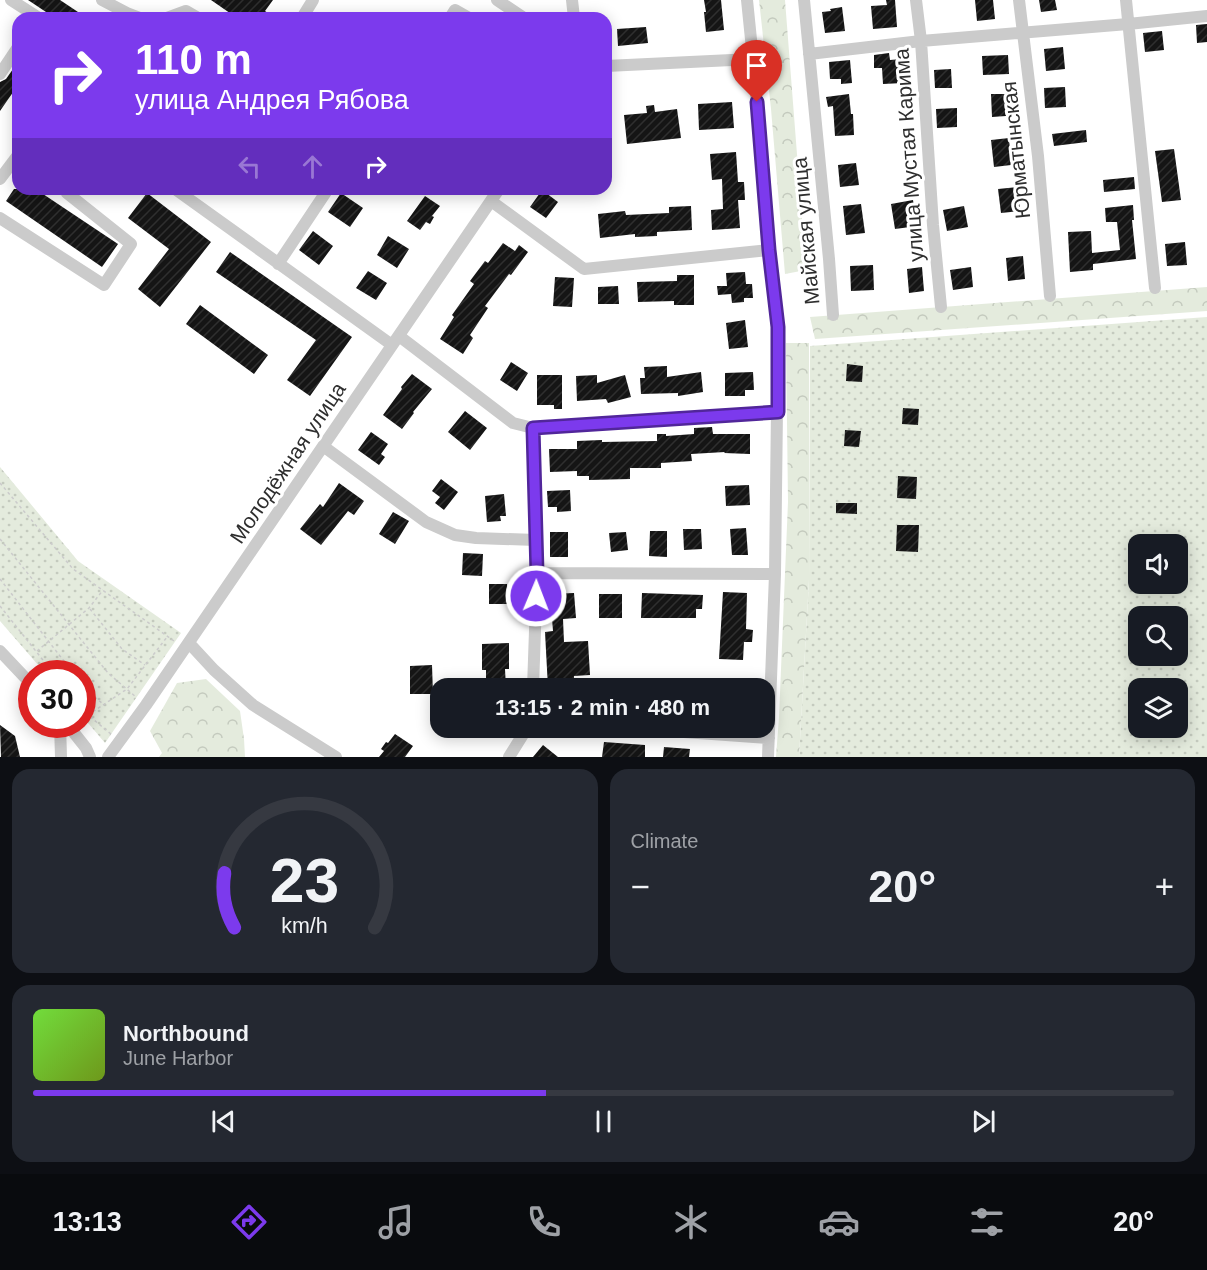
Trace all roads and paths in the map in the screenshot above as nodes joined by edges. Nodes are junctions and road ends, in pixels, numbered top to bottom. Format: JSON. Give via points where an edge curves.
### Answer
{"nodes":[{"id":1,"x":11,"y":0,"type":"edge"},
{"id":2,"x":102,"y":0,"type":"edge"},
{"id":3,"x":497,"y":0,"type":"edge"},
{"id":4,"x":747,"y":0,"type":"edge"},
{"id":5,"x":804,"y":0,"type":"edge"},
{"id":6,"x":916,"y":0,"type":"edge"},
{"id":7,"x":1019,"y":0,"type":"edge"},
{"id":8,"x":1126,"y":0,"type":"edge"},
{"id":9,"x":30,"y":12,"type":"edge"},
{"id":10,"x":120,"y":12,"type":"edge"},
{"id":11,"x":515,"y":12,"type":"edge"},
{"id":12,"x":1207,"y":16,"type":"edge"},
{"id":13,"x":1128,"y":24,"type":"junction"},
{"id":14,"x":1023,"y":33,"type":"junction"},
{"id":15,"x":921,"y":41,"type":"junction"},
{"id":16,"x":809,"y":54,"type":"junction"},
{"id":17,"x":12,"y":56,"type":"edge"},
{"id":18,"x":753,"y":59,"type":"junction"},
{"id":19,"x":612,"y":66,"type":"edge"},
{"id":20,"x":0,"y":74,"type":"edge"},
{"id":21,"x":12,"y":163,"type":"edge"},
{"id":22,"x":0,"y":178,"type":"edge"},
{"id":23,"x":70,"y":195,"type":"edge"},
{"id":24,"x":183,"y":195,"type":"edge"},
{"id":25,"x":324,"y":195,"type":"edge"},
{"id":26,"x":495,"y":195,"type":"edge"},
{"id":27,"x":491,"y":201,"type":"junction"},
{"id":28,"x":0,"y":218,"type":"edge"},
{"id":29,"x":769,"y":250,"type":"junction"},
{"id":30,"x":278,"y":264,"type":"junction"},
{"id":31,"x":1155,"y":288,"type":"dead end"},
{"id":32,"x":1050,"y":296,"type":"dead end"},
{"id":33,"x":941,"y":307,"type":"dead end"},
{"id":34,"x":832,"y":315,"type":"dead end"},
{"id":35,"x":395,"y":340,"type":"junction"},
{"id":36,"x":778,"y":412,"type":"junction"},
{"id":37,"x":533,"y":428,"type":"junction"},
{"id":38,"x":323,"y":446,"type":"junction"},
{"id":39,"x":0,"y":483,"type":"edge"},
{"id":40,"x":0,"y":539,"type":"edge"},
{"id":41,"x":536,"y":540,"type":"junction"},
{"id":42,"x":537,"y":573,"type":"junction"},
{"id":43,"x":775,"y":574,"type":"junction"},
{"id":44,"x":0,"y":579,"type":"edge"},
{"id":45,"x":103,"y":590,"type":"junction"},
{"id":46,"x":0,"y":606,"type":"edge"},
{"id":47,"x":89,"y":608,"type":"junction"},
{"id":48,"x":68,"y":625,"type":"junction"},
{"id":49,"x":168,"y":636,"type":"junction"},
{"id":50,"x":49,"y":641,"type":"junction"},
{"id":51,"x":187,"y":645,"type":"junction"},
{"id":52,"x":37,"y":651,"type":"junction"},
{"id":53,"x":0,"y":653,"type":"edge"},
{"id":54,"x":44,"y":660,"type":"edge"},
{"id":55,"x":63,"y":660,"type":"edge"},
{"id":56,"x":145,"y":666,"type":"junction"},
{"id":57,"x":18,"y":671,"type":"edge"},
{"id":58,"x":533,"y":678,"type":"edge"},
{"id":59,"x":771,"y":678,"type":"edge"},
{"id":60,"x":127,"y":689,"type":"junction"},
{"id":61,"x":96,"y":698,"type":"edge"},
{"id":62,"x":104,"y":704,"type":"junction"},
{"id":63,"x":146,"y":705,"type":"junction"},
{"id":64,"x":96,"y":710,"type":"edge"},
{"id":65,"x":96,"y":722,"type":"edge"},
{"id":66,"x":60,"y":738,"type":"edge"},
{"id":67,"x":78,"y":738,"type":"edge"},
{"id":68,"x":520,"y":738,"type":"edge"},
{"id":69,"x":769,"y":738,"type":"edge"},
{"id":70,"x":120,"y":742,"type":"junction"},
{"id":71,"x":82,"y":744,"type":"junction"},
{"id":72,"x":61,"y":753,"type":"edge"},
{"id":73,"x":90,"y":757,"type":"edge"},
{"id":74,"x":108,"y":757,"type":"edge"},
{"id":75,"x":336,"y":757,"type":"edge"},
{"id":76,"x":508,"y":757,"type":"edge"},
{"id":77,"x":768,"y":757,"type":"edge"}],
"edges":[{"from":1,"to":9,"type":"street"},
{"from":2,"to":10,"type":"street"},
{"from":3,"to":11,"type":"street"},
{"from":4,"to":18,"type":"street"},
{"from":5,"to":16,"type":"street","name":"Майская улица"},
{"from":6,"to":15,"type":"street","name":"улица Мустая Карима"},
{"from":7,"to":14,"type":"street","name":"Юрматынская"},
{"from":8,"to":13,"type":"street"},
{"from":12,"to":13,"type":"street"},
{"from":13,"to":14,"type":"street"},
{"from":13,"to":31,"type":"street"},
{"from":14,"to":15,"type":"street"},
{"from":14,"to":32,"type":"street","name":"Юрматынская"},
{"from":15,"to":16,"type":"street"},
{"from":15,"to":33,"type":"street","name":"улица Мустая Карима"},
{"from":16,"to":34,"type":"street","name":"Майская улица"},
{"from":17,"to":20,"type":"street"},
{"from":18,"to":19,"type":"street"},
{"from":18,"to":29,"type":"street"},
{"from":21,"to":22,"type":"street"},
{"from":23,"to":28,"type":"street","via":[[131,244],[104,285]]},
{"from":24,"to":30,"type":"street"},
{"from":25,"to":30,"type":"street"},
{"from":26,"to":27,"type":"street","name":"Молодёжная улица"},
{"from":27,"to":29,"type":"street","via":[[584,269]]},
{"from":27,"to":35,"type":"street","name":"Молодёжная улица"},
{"from":29,"to":36,"type":"street","via":[[778,327]]},
{"from":30,"to":35,"type":"street"},
{"from":35,"to":37,"type":"street","via":[[513,423]]},
{"from":35,"to":38,"type":"street","name":"Молодёжная улица"},
{"from":36,"to":37,"type":"street"},
{"from":36,"to":43,"type":"street"},
{"from":37,"to":41,"type":"street"},
{"from":38,"to":41,"type":"street","via":[[426,522],[455,535]]},
{"from":38,"to":51,"type":"street","name":"Молодёжная улица"},
{"from":39,"to":45,"type":"path","via":[[73,569]]},
{"from":40,"to":48,"type":"path"},
{"from":41,"to":42,"type":"street"},
{"from":42,"to":43,"type":"street"},
{"from":42,"to":58,"type":"street"},
{"from":43,"to":59,"type":"street"},
{"from":44,"to":50,"type":"path"},
{"from":45,"to":47,"type":"path"},
{"from":45,"to":49,"type":"path"},
{"from":46,"to":52,"type":"path"},
{"from":47,"to":48,"type":"path"},
{"from":47,"to":56,"type":"path","via":[[122,649]]},
{"from":48,"to":50,"type":"path"},
{"from":48,"to":60,"type":"path","via":[[108,673]]},
{"from":49,"to":51,"type":"path"},
{"from":49,"to":56,"type":"path"},
{"from":50,"to":52,"type":"path"},
{"from":50,"to":55,"type":"path"},
{"from":51,"to":63,"type":"street","name":"Молодёжная улица"},
{"from":51,"to":75,"type":"street","via":[[253,705]]},
{"from":52,"to":54,"type":"path"},
{"from":53,"to":57,"type":"street"},
{"from":56,"to":60,"type":"path"},
{"from":60,"to":62,"type":"path"},
{"from":60,"to":63,"type":"path"},
{"from":61,"to":62,"type":"path"},
{"from":62,"to":64,"type":"path"},
{"from":63,"to":70,"type":"street","name":"Молодёжная улица"},
{"from":65,"to":70,"type":"path"},
{"from":66,"to":72,"type":"street"},
{"from":67,"to":71,"type":"street"},
{"from":68,"to":76,"type":"street"},
{"from":69,"to":77,"type":"street"},
{"from":70,"to":74,"type":"street","name":"Молодёжная улица"},
{"from":71,"to":72,"type":"street","via":[[73,742]]},
{"from":71,"to":73,"type":"street"}]}
